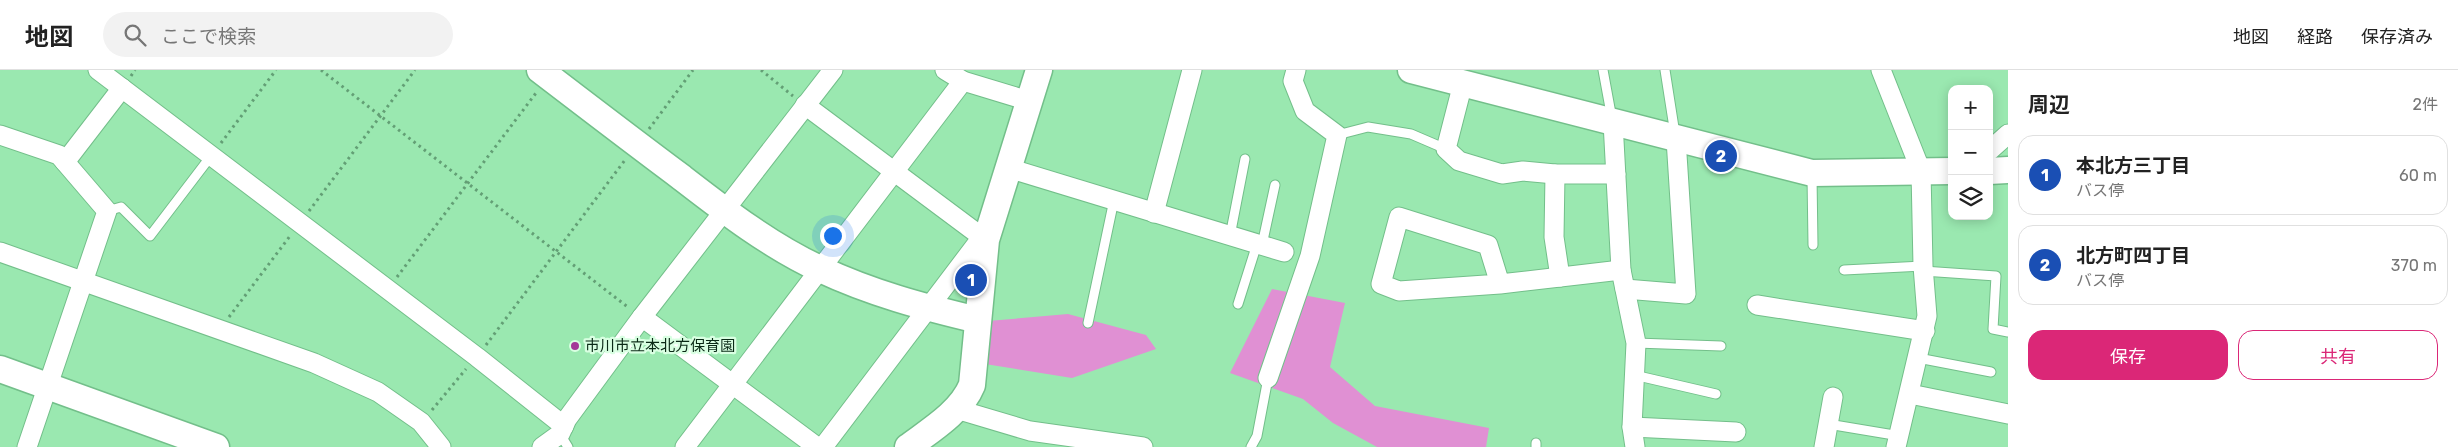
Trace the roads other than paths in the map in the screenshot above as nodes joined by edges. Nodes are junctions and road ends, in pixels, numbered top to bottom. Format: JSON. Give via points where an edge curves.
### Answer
{"nodes":[{"id":1,"x":98,"y":70,"type":"edge"},
{"id":2,"x":832,"y":70,"type":"edge"},
{"id":3,"x":945,"y":70,"type":"edge"},
{"id":4,"x":1040,"y":70,"type":"edge"},
{"id":5,"x":1192,"y":70,"type":"edge"},
{"id":6,"x":1296,"y":70,"type":"edge"},
{"id":7,"x":1412,"y":70,"type":"edge"},
{"id":8,"x":1602,"y":70,"type":"edge"},
{"id":9,"x":1665,"y":70,"type":"edge"},
{"id":10,"x":1881,"y":70,"type":"edge"},
{"id":11,"x":544,"y":73,"type":"edge"},
{"id":12,"x":963,"y":81,"type":"junction"},
{"id":13,"x":1463,"y":84,"type":"junction"},
{"id":14,"x":122,"y":88,"type":"junction"},
{"id":15,"x":1029,"y":100,"type":"junction"},
{"id":16,"x":805,"y":105,"type":"junction"},
{"id":17,"x":1613,"y":122,"type":"junction"},
{"id":18,"x":2008,"y":134,"type":"edge"},
{"id":19,"x":0,"y":135,"type":"edge"},
{"id":20,"x":1337,"y":135,"type":"junction"},
{"id":21,"x":1676,"y":139,"type":"junction"},
{"id":22,"x":1993,"y":147,"type":"edge"},
{"id":23,"x":1446,"y":149,"type":"junction"},
{"id":24,"x":211,"y":156,"type":"junction"},
{"id":25,"x":1246,"y":159,"type":"dead end"},
{"id":26,"x":65,"y":162,"type":"junction"},
{"id":27,"x":1008,"y":168,"type":"junction"},
{"id":28,"x":1993,"y":170,"type":"edge"},
{"id":29,"x":2008,"y":170,"type":"edge"},
{"id":30,"x":895,"y":171,"type":"junction"},
{"id":31,"x":1922,"y":171,"type":"junction"},
{"id":32,"x":1948,"y":171,"type":"edge"},
{"id":33,"x":1812,"y":173,"type":"junction"},
{"id":34,"x":1555,"y":174,"type":"junction"},
{"id":35,"x":1616,"y":174,"type":"junction"},
{"id":36,"x":1275,"y":185,"type":"dead end"},
{"id":37,"x":1114,"y":200,"type":"junction"},
{"id":38,"x":724,"y":210,"type":"junction"},
{"id":39,"x":107,"y":211,"type":"junction"},
{"id":40,"x":1154,"y":213,"type":"junction"},
{"id":41,"x":1230,"y":236,"type":"junction"},
{"id":42,"x":984,"y":239,"type":"junction"},
{"id":43,"x":1260,"y":244,"type":"junction"},
{"id":44,"x":1813,"y":245,"type":"dead end"},
{"id":45,"x":0,"y":252,"type":"edge"},
{"id":46,"x":1284,"y":252,"type":"dead end"},
{"id":47,"x":1923,"y":268,"type":"junction"},
{"id":48,"x":819,"y":269,"type":"junction"},
{"id":49,"x":1621,"y":270,"type":"junction"},
{"id":50,"x":1844,"y":270,"type":"dead end"},
{"id":51,"x":1560,"y":277,"type":"junction"},
{"id":52,"x":84,"y":283,"type":"junction"},
{"id":53,"x":1500,"y":284,"type":"junction"},
{"id":54,"x":1625,"y":289,"type":"junction"},
{"id":55,"x":1238,"y":304,"type":"dead end"},
{"id":56,"x":1758,"y":305,"type":"dead end"},
{"id":57,"x":928,"y":308,"type":"junction"},
{"id":58,"x":642,"y":317,"type":"junction"},
{"id":59,"x":978,"y":320,"type":"junction"},
{"id":60,"x":1088,"y":324,"type":"dead end"},
{"id":61,"x":1925,"y":331,"type":"junction"},
{"id":62,"x":2008,"y":332,"type":"edge"},
{"id":63,"x":1636,"y":344,"type":"junction"},
{"id":64,"x":1721,"y":346,"type":"dead end"},
{"id":65,"x":1918,"y":358,"type":"junction"},
{"id":66,"x":0,"y":369,"type":"edge"},
{"id":67,"x":1990,"y":372,"type":"dead end"},
{"id":68,"x":1634,"y":375,"type":"junction"},
{"id":69,"x":1268,"y":378,"type":"joint"},
{"id":70,"x":733,"y":383,"type":"junction"},
{"id":71,"x":47,"y":386,"type":"junction"},
{"id":72,"x":1716,"y":394,"type":"dead end"},
{"id":73,"x":1910,"y":394,"type":"junction"},
{"id":74,"x":1834,"y":397,"type":"dead end"},
{"id":75,"x":956,"y":409,"type":"junction"},
{"id":76,"x":2008,"y":414,"type":"edge"},
{"id":77,"x":1828,"y":424,"type":"junction"},
{"id":78,"x":1632,"y":427,"type":"junction"},
{"id":79,"x":1736,"y":432,"type":"dead end"},
{"id":80,"x":564,"y":436,"type":"edge"},
{"id":81,"x":1898,"y":441,"type":"edge"},
{"id":82,"x":26,"y":447,"type":"edge"},
{"id":83,"x":216,"y":447,"type":"edge"},
{"id":84,"x":442,"y":447,"type":"edge"},
{"id":85,"x":542,"y":447,"type":"edge"},
{"id":86,"x":684,"y":447,"type":"edge"},
{"id":87,"x":817,"y":447,"type":"edge"},
{"id":88,"x":823,"y":447,"type":"edge"},
{"id":89,"x":908,"y":447,"type":"edge"},
{"id":90,"x":1143,"y":447,"type":"edge"},
{"id":91,"x":1251,"y":447,"type":"edge"},
{"id":92,"x":1634,"y":447,"type":"edge"},
{"id":93,"x":1824,"y":447,"type":"edge"}],
"edges":[{"from":1,"to":14,"type":"street"},
{"from":2,"to":16,"type":"street"},
{"from":3,"to":12,"type":"street"},
{"from":4,"to":15,"type":"street"},
{"from":5,"to":40,"type":"street"},
{"from":6,"to":20,"type":"street","via":[[1293,81],[1305,111]]},
{"from":7,"to":13,"type":"street"},
{"from":8,"to":17,"type":"lane"},
{"from":9,"to":21,"type":"lane"},
{"from":10,"to":31,"type":"street"},
{"from":11,"to":38,"type":"street"},
{"from":12,"to":15,"type":"street"},
{"from":12,"to":30,"type":"street"},
{"from":13,"to":17,"type":"street"},
{"from":13,"to":23,"type":"street"},
{"from":14,"to":24,"type":"street"},
{"from":14,"to":26,"type":"street"},
{"from":15,"to":27,"type":"street"},
{"from":16,"to":30,"type":"street"},
{"from":16,"to":38,"type":"street"},
{"from":17,"to":21,"type":"street"},
{"from":17,"to":35,"type":"street"},
{"from":18,"to":22,"type":"street"},
{"from":19,"to":26,"type":"street","via":[[59,155]]},
{"from":20,"to":23,"type":"lane","via":[[1368,127],[1412,134]]},
{"from":20,"to":69,"type":"street","via":[[1310,256]]},
{"from":21,"to":33,"type":"street"},
{"from":21,"to":54,"type":"street","via":[[1686,294]]},
{"from":23,"to":34,"type":"street","via":[[1460,161],[1502,174],[1523,171]]},
{"from":24,"to":39,"type":"lane","via":[[150,236],[121,206]]},
{"from":24,"to":80,"type":"street","via":[[477,357]]},
{"from":25,"to":41,"type":"lane"},
{"from":26,"to":39,"type":"street"},
{"from":27,"to":37,"type":"street"},
{"from":27,"to":42,"type":"street"},
{"from":28,"to":29,"type":"street"},
{"from":30,"to":42,"type":"street"},
{"from":30,"to":48,"type":"street"},
{"from":31,"to":32,"type":"street"},
{"from":31,"to":33,"type":"street"},
{"from":31,"to":47,"type":"street"},
{"from":33,"to":44,"type":"lane"},
{"from":34,"to":35,"type":"street"},
{"from":34,"to":51,"type":"street","via":[[1554,238]]},
{"from":35,"to":49,"type":"street"},
{"from":36,"to":43,"type":"lane"},
{"from":37,"to":40,"type":"street"},
{"from":37,"to":60,"type":"lane"},
{"from":38,"to":48,"type":"street","via":[[780,248]]},
{"from":38,"to":58,"type":"street"},
{"from":39,"to":52,"type":"street"},
{"from":40,"to":41,"type":"street"},
{"from":41,"to":43,"type":"street"},
{"from":42,"to":57,"type":"street"},
{"from":42,"to":59,"type":"street"},
{"from":43,"to":46,"type":"street"},
{"from":43,"to":55,"type":"lane"},
{"from":45,"to":52,"type":"street"},
{"from":47,"to":50,"type":"lane"},
{"from":47,"to":61,"type":"street"},
{"from":47,"to":62,"type":"lane","via":[[1996,276],[1993,329]]},
{"from":48,"to":57,"type":"street","via":[[870,290]]},
{"from":48,"to":70,"type":"street"},
{"from":49,"to":51,"type":"street"},
{"from":49,"to":54,"type":"street"},
{"from":51,"to":53,"type":"street"},
{"from":52,"to":71,"type":"street"},
{"from":52,"to":84,"type":"street","via":[[314,363],[378,392],[421,422]]},
{"from":53,"to":53,"type":"street","via":[[1488,245],[1399,218],[1381,284],[1400,291]]},
{"from":54,"to":63,"type":"street"},
{"from":56,"to":61,"type":"street"},
{"from":57,"to":59,"type":"street"},
{"from":57,"to":88,"type":"street"},
{"from":58,"to":70,"type":"street"},
{"from":58,"to":80,"type":"street"},
{"from":59,"to":75,"type":"street","via":[[972,385]]},
{"from":61,"to":65,"type":"street"},
{"from":63,"to":64,"type":"lane"},
{"from":63,"to":68,"type":"street"},
{"from":65,"to":67,"type":"lane"},
{"from":65,"to":73,"type":"street"},
{"from":66,"to":71,"type":"street"},
{"from":68,"to":72,"type":"lane"},
{"from":68,"to":78,"type":"street"},
{"from":69,"to":91,"type":"lane","via":[[1257,436]]},
{"from":70,"to":86,"type":"street"},
{"from":70,"to":87,"type":"street"},
{"from":71,"to":82,"type":"street"},
{"from":71,"to":83,"type":"street"},
{"from":73,"to":76,"type":"street"},
{"from":73,"to":81,"type":"street"},
{"from":74,"to":77,"type":"street"},
{"from":75,"to":89,"type":"street"},
{"from":75,"to":90,"type":"street","via":[[1030,431]]},
{"from":77,"to":81,"type":"lane"},
{"from":77,"to":93,"type":"street"},
{"from":78,"to":79,"type":"street"},
{"from":78,"to":92,"type":"street"},
{"from":80,"to":85,"type":"street"}]}
